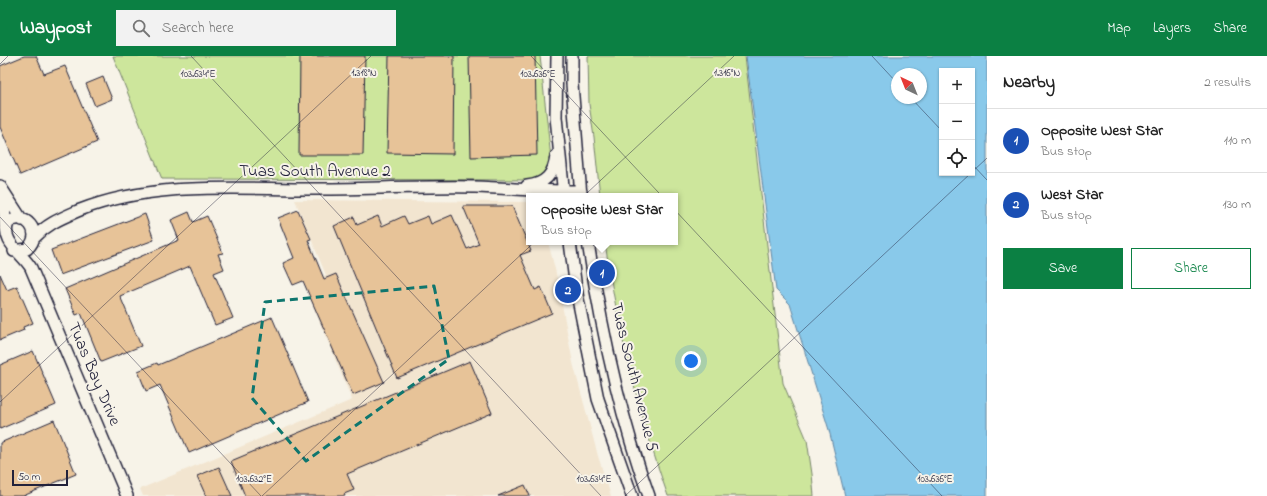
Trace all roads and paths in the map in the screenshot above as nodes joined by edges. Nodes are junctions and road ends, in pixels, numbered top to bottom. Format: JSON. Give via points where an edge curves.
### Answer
{"nodes":[{"id":1,"x":557,"y":56,"type":"edge"},
{"id":2,"x":572,"y":56,"type":"edge"},
{"id":3,"x":559,"y":146,"type":"junction"},
{"id":4,"x":510,"y":188,"type":"junction"},
{"id":5,"x":522,"y":189,"type":"junction"},
{"id":6,"x":2,"y":190,"type":"edge"},
{"id":7,"x":531,"y":193,"type":"edge"},
{"id":8,"x":556,"y":193,"type":"edge"},
{"id":9,"x":564,"y":193,"type":"edge"},
{"id":10,"x":581,"y":193,"type":"edge"},
{"id":11,"x":25,"y":221,"type":"junction"},
{"id":12,"x":55,"y":221,"type":"junction"},
{"id":13,"x":3,"y":230,"type":"edge"},
{"id":14,"x":34,"y":240,"type":"junction"},
{"id":15,"x":570,"y":245,"type":"edge"},
{"id":16,"x":588,"y":245,"type":"edge"},
{"id":17,"x":9,"y":250,"type":"junction"},
{"id":18,"x":30,"y":266,"type":"junction"},
{"id":19,"x":127,"y":496,"type":"edge"},
{"id":20,"x":632,"y":496,"type":"edge"},
{"id":21,"x":649,"y":496,"type":"edge"}],
"edges":[{"from":1,"to":3,"type":"street","via":[[556,117]]},
{"from":2,"to":10,"type":"street"},
{"from":3,"to":4,"type":"street","via":[[554,170],[547,179],[539,184]]},
{"from":3,"to":9,"type":"street"},
{"from":4,"to":5,"type":"street","name":"Tuas South Avenue 2"},
{"from":4,"to":12,"type":"street","name":"Tuas South Avenue 2","via":[[189,188],[140,193],[90,206]]},
{"from":5,"to":7,"type":"street"},
{"from":5,"to":8,"type":"street","name":"Tuas South Avenue 2"},
{"from":6,"to":11,"type":"street"},
{"from":6,"to":13,"type":"street"},
{"from":11,"to":12,"type":"street","name":"Tuas South Avenue 2"},
{"from":11,"to":13,"type":"street","via":[[12,221]]},
{"from":11,"to":14,"type":"street","via":[[34,230]]},
{"from":12,"to":14,"type":"street","name":"Tuas South Avenue 2","via":[[43,229]]},
{"from":13,"to":17,"type":"street","via":[[4,242]]},
{"from":14,"to":17,"type":"street","via":[[24,250]]},
{"from":14,"to":18,"type":"street","name":"Tuas Bay Drive"},
{"from":15,"to":20,"type":"street","name":"Tuas South Avenue 5","via":[[576,289],[598,399]]},
{"from":16,"to":21,"type":"street","name":"Tuas South Avenue 5","via":[[599,312],[618,394]]},
{"from":17,"to":18,"type":"street","name":"Tuas Bay Drive"},
{"from":18,"to":19,"type":"street","name":"Tuas Bay Drive"}]}
